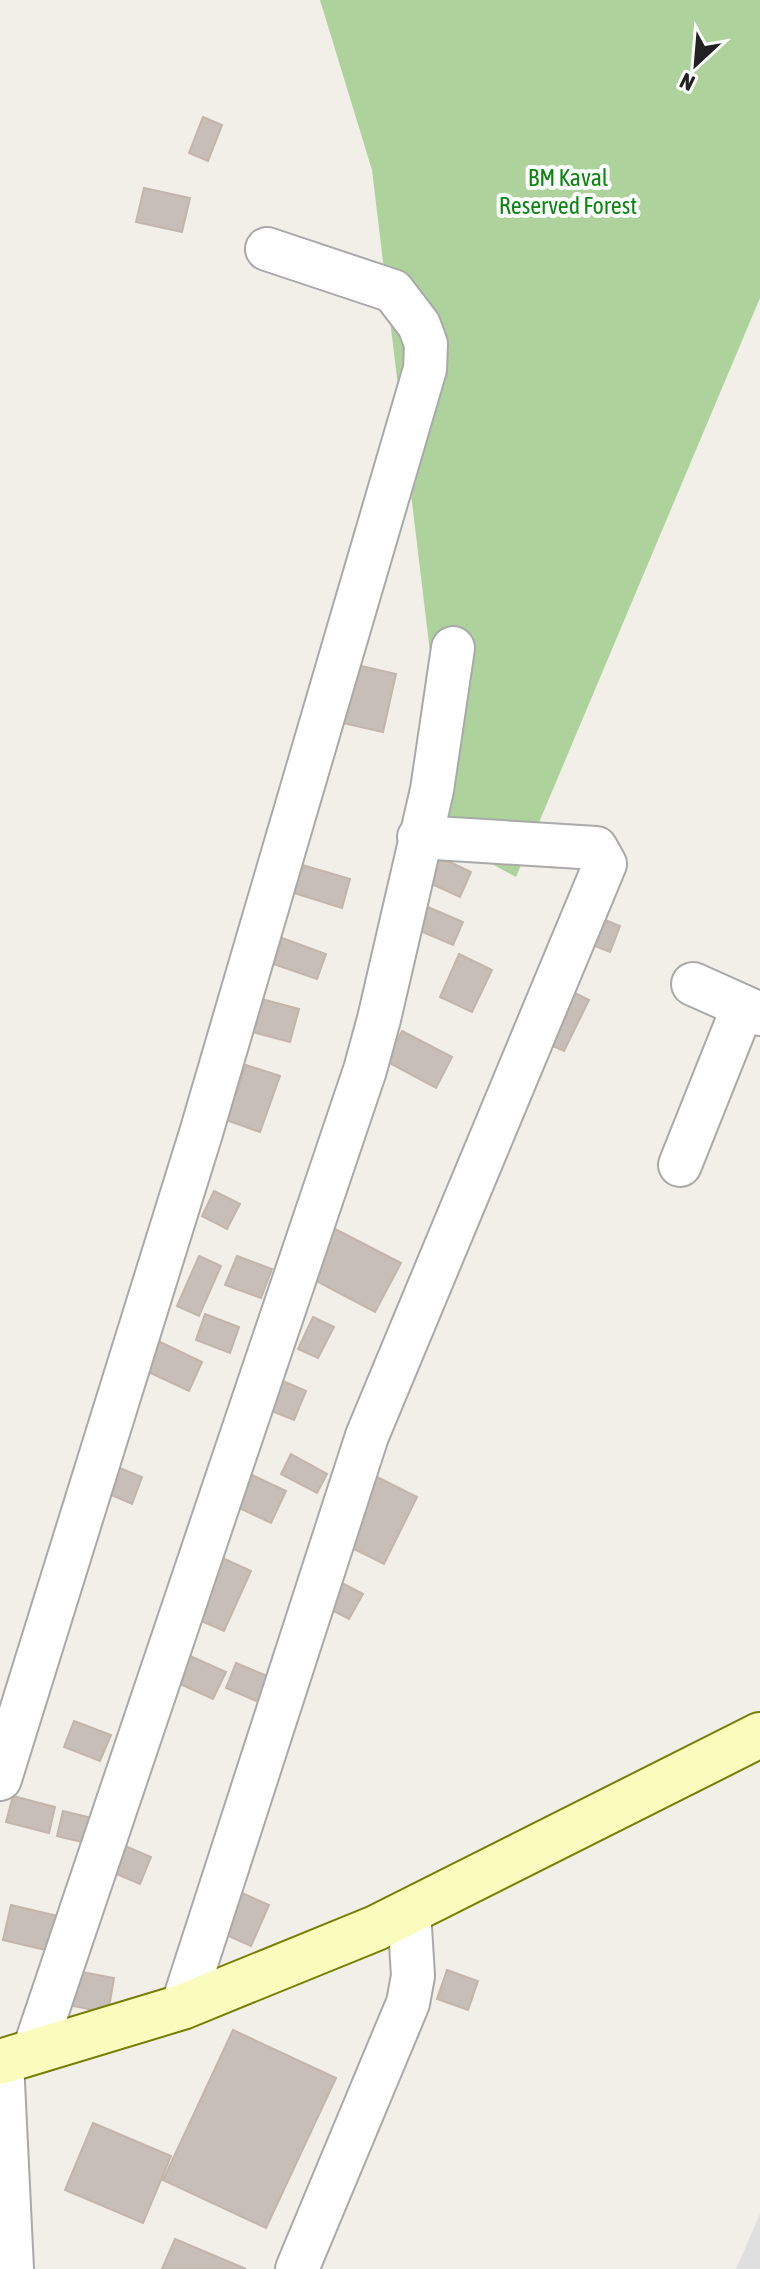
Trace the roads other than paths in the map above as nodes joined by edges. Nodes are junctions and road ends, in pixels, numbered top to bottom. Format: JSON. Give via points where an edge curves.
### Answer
{"nodes":[{"id":1,"x":267,"y":249,"type":"dead end"},
{"id":2,"x":453,"y":648,"type":"dead end"},
{"id":3,"x":419,"y":837,"type":"junction"},
{"id":4,"x":693,"y":984,"type":"dead end"},
{"id":5,"x":752,"y":1011,"type":"edge"},
{"id":6,"x":680,"y":1165,"type":"dead end"},
{"id":7,"x":760,"y":1735,"type":"edge"},
{"id":8,"x":0,"y":1779,"type":"edge"},
{"id":9,"x":409,"y":1911,"type":"junction"},
{"id":10,"x":182,"y":2007,"type":"junction"},
{"id":11,"x":12,"y":2058,"type":"edge"},
{"id":12,"x":12,"y":2269,"type":"edge"},
{"id":13,"x":297,"y":2269,"type":"edge"}],
"edges":[{"from":1,"to":8,"type":"street","via":[[393,291],[419,325],[426,344],[425,369],[206,1117]]},
{"from":2,"to":3,"type":"street","via":[[432,790]]},
{"from":3,"to":10,"type":"street","via":[[596,848],[605,864],[367,1436]]},
{"from":3,"to":11,"type":"street","via":[[365,1070]]},
{"from":4,"to":5,"type":"street"},
{"from":5,"to":6,"type":"street"},
{"from":7,"to":9,"type":"street"},
{"from":9,"to":10,"type":"street"},
{"from":9,"to":13,"type":"street","via":[[413,1976],[408,2003]]},
{"from":10,"to":11,"type":"street"},
{"from":11,"to":12,"type":"street"}]}
